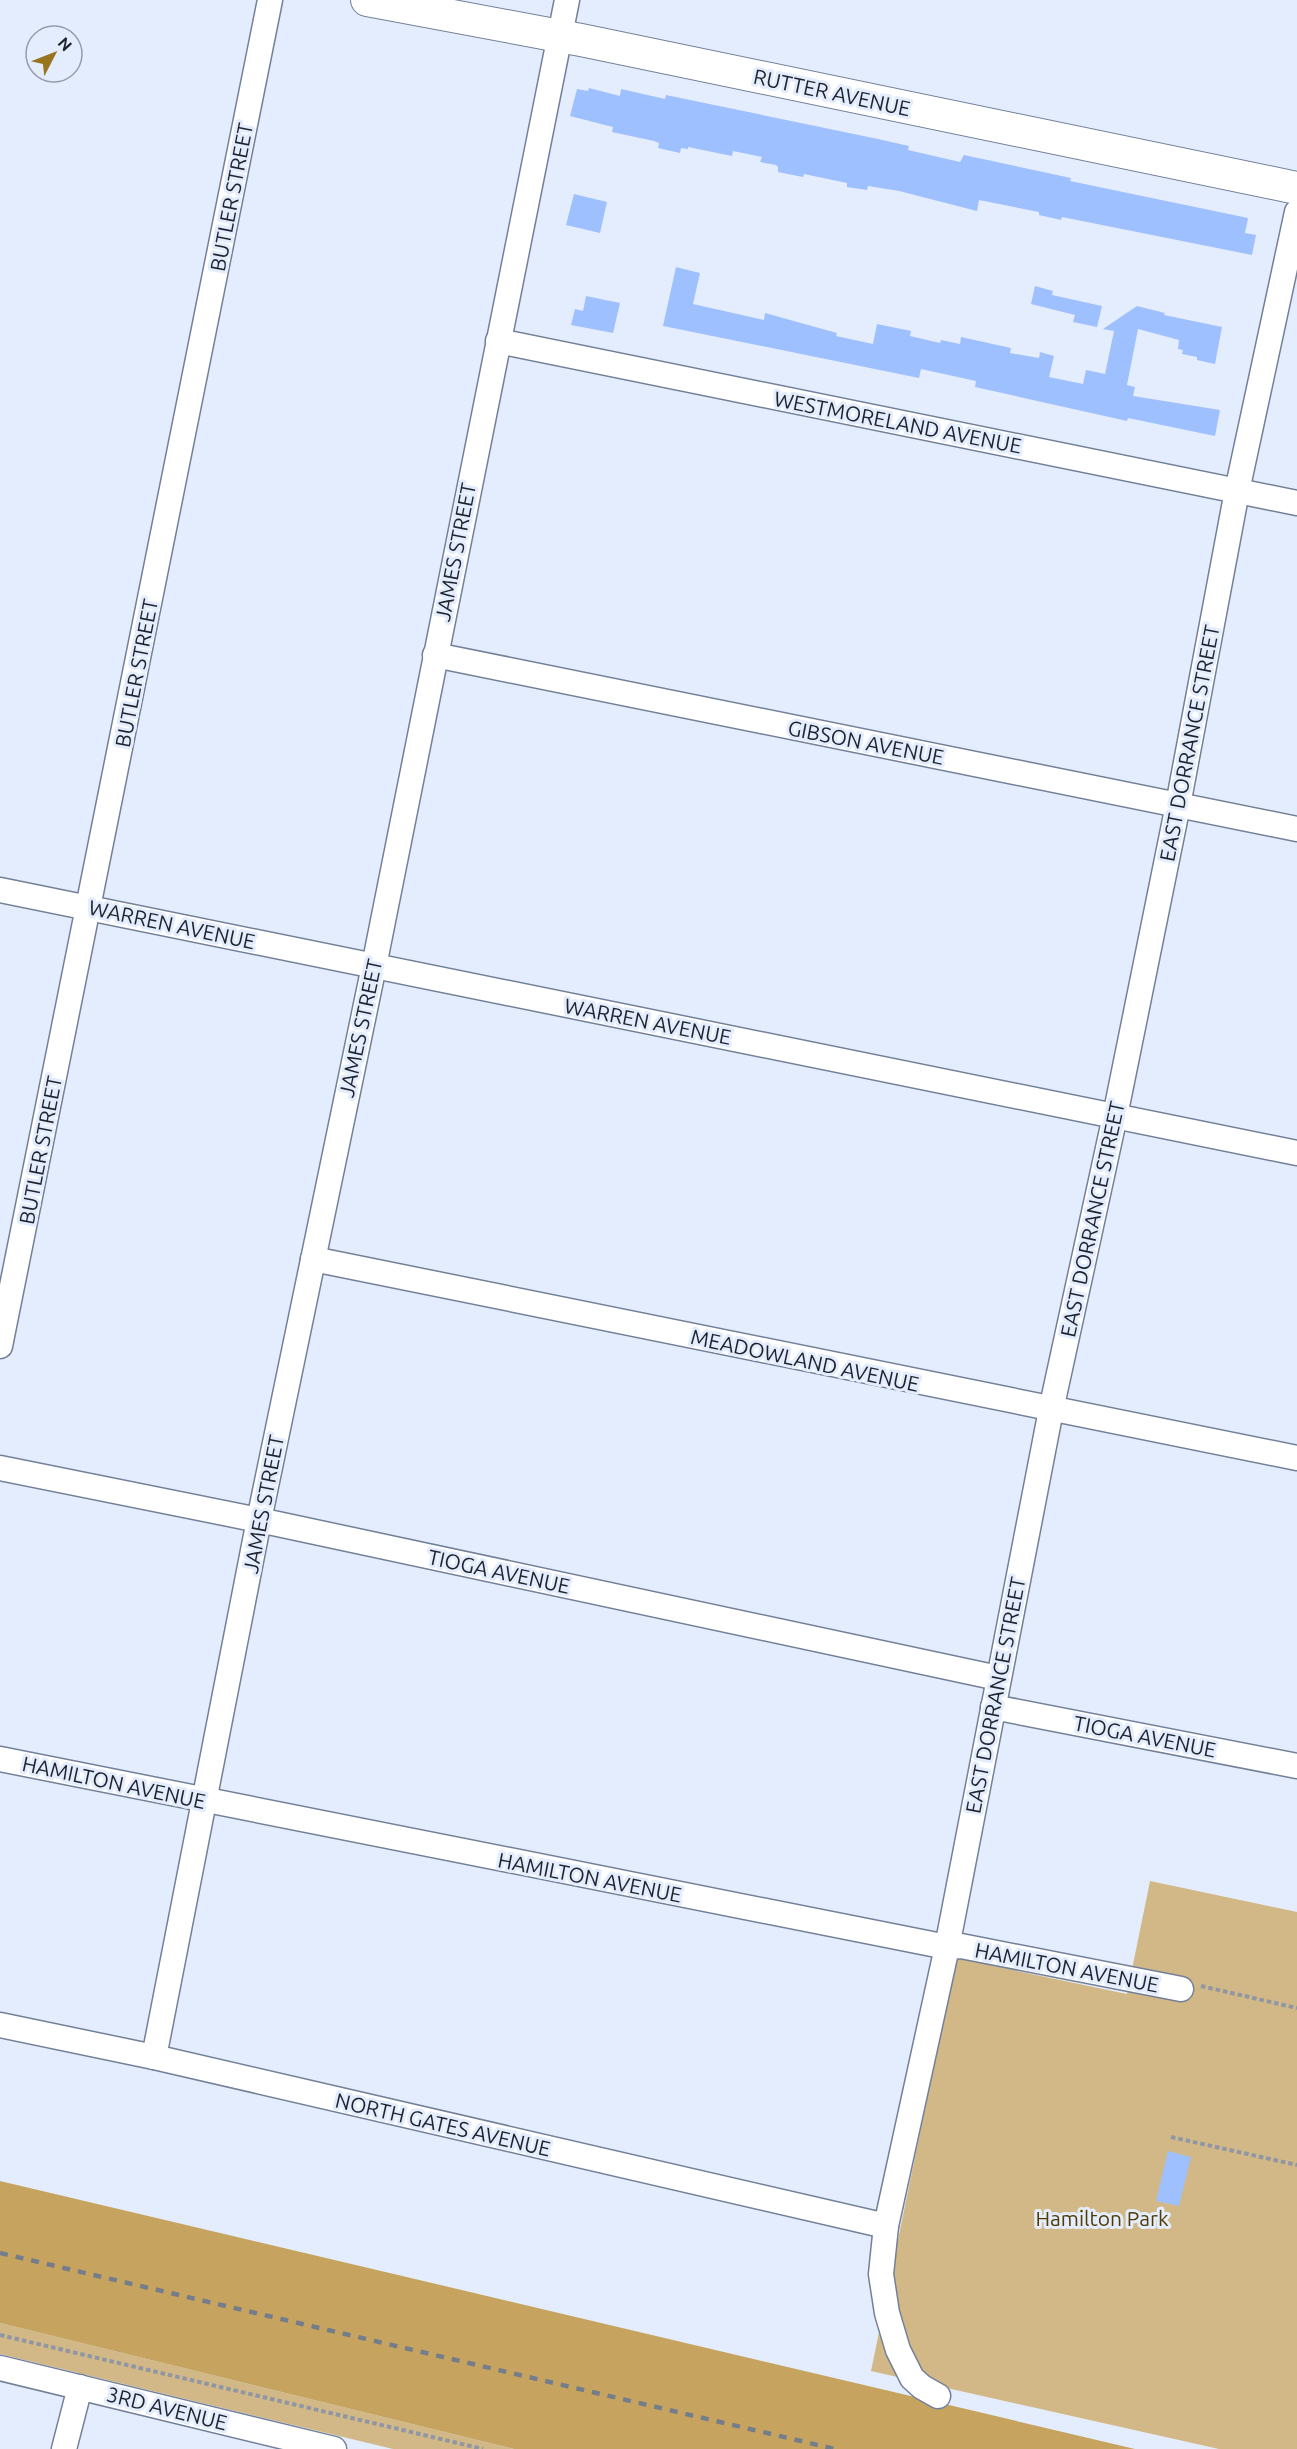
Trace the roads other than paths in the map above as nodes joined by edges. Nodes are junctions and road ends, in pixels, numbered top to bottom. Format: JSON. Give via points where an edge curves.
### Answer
{"nodes":[{"id":1,"x":270,"y":0,"type":"edge"},
{"id":2,"x":367,"y":0,"type":"edge"},
{"id":3,"x":567,"y":0,"type":"edge"},
{"id":4,"x":559,"y":36,"type":"junction"},
{"id":5,"x":1297,"y":188,"type":"edge"},
{"id":6,"x":1297,"y":212,"type":"edge"},
{"id":7,"x":498,"y":341,"type":"junction"},
{"id":8,"x":1237,"y":491,"type":"junction"},
{"id":9,"x":1297,"y":503,"type":"edge"},
{"id":10,"x":435,"y":655,"type":"junction"},
{"id":11,"x":1178,"y":805,"type":"junction"},
{"id":12,"x":1297,"y":829,"type":"edge"},
{"id":13,"x":0,"y":890,"type":"edge"},
{"id":14,"x":89,"y":906,"type":"junction"},
{"id":15,"x":374,"y":966,"type":"junction"},
{"id":16,"x":1115,"y":1116,"type":"junction"},
{"id":17,"x":1297,"y":1153,"type":"edge"},
{"id":18,"x":313,"y":1259,"type":"junction"},
{"id":19,"x":0,"y":1346,"type":"edge"},
{"id":20,"x":1051,"y":1410,"type":"junction"},
{"id":21,"x":1297,"y":1458,"type":"edge"},
{"id":22,"x":0,"y":1468,"type":"edge"},
{"id":23,"x":259,"y":1520,"type":"junction"},
{"id":24,"x":998,"y":1677,"type":"junction"},
{"id":25,"x":993,"y":1707,"type":"junction"},
{"id":26,"x":0,"y":1759,"type":"edge"},
{"id":27,"x":1297,"y":1766,"type":"edge"},
{"id":28,"x":205,"y":1801,"type":"junction"},
{"id":29,"x":947,"y":1947,"type":"junction"},
{"id":30,"x":1181,"y":1989,"type":"dead end"},
{"id":31,"x":0,"y":2025,"type":"edge"},
{"id":32,"x":154,"y":2056,"type":"junction"},
{"id":33,"x":886,"y":2226,"type":"junction"},
{"id":34,"x":0,"y":2368,"type":"edge"},
{"id":35,"x":80,"y":2387,"type":"junction"},
{"id":36,"x":938,"y":2396,"type":"dead end"},
{"id":37,"x":64,"y":2449,"type":"edge"},
{"id":38,"x":334,"y":2449,"type":"edge"}],
"edges":[{"from":1,"to":14,"type":"street","name":"BUTLER STREET"},
{"from":2,"to":4,"type":"main road","name":"RUTTER AVENUE"},
{"from":3,"to":4,"type":"street","name":"JAMES STREET"},
{"from":4,"to":5,"type":"main road","name":"RUTTER AVENUE"},
{"from":4,"to":7,"type":"street","name":"JAMES STREET"},
{"from":6,"to":8,"type":"street","name":"EAST DORRANCE STREET"},
{"from":7,"to":8,"type":"street","name":"WESTMORELAND AVENUE"},
{"from":7,"to":10,"type":"street","name":"JAMES STREET"},
{"from":8,"to":9,"type":"street","name":"WESTMORELAND AVENUE"},
{"from":8,"to":11,"type":"street","name":"EAST DORRANCE STREET"},
{"from":10,"to":11,"type":"street","name":"GIBSON AVENUE"},
{"from":10,"to":15,"type":"street","name":"JAMES STREET"},
{"from":11,"to":12,"type":"street","name":"GIBSON AVENUE"},
{"from":11,"to":16,"type":"street","name":"EAST DORRANCE STREET"},
{"from":13,"to":14,"type":"street","name":"WARREN AVENUE"},
{"from":14,"to":15,"type":"street","name":"WARREN AVENUE"},
{"from":14,"to":19,"type":"street","name":"BUTLER STREET"},
{"from":15,"to":16,"type":"street","name":"WARREN AVENUE"},
{"from":15,"to":18,"type":"street","name":"JAMES STREET"},
{"from":16,"to":17,"type":"street","name":"WARREN AVENUE"},
{"from":16,"to":20,"type":"street","name":"EAST DORRANCE STREET"},
{"from":18,"to":20,"type":"street","name":"MEADOWLAND AVENUE"},
{"from":18,"to":23,"type":"street","name":"JAMES STREET"},
{"from":20,"to":21,"type":"street","name":"MEADOWLAND AVENUE"},
{"from":20,"to":24,"type":"street","name":"EAST DORRANCE STREET"},
{"from":22,"to":23,"type":"street","name":"TIOGA AVENUE"},
{"from":23,"to":24,"type":"street","name":"TIOGA AVENUE"},
{"from":23,"to":28,"type":"street","name":"JAMES STREET"},
{"from":24,"to":25,"type":"street","name":"EAST DORRANCE STREET"},
{"from":25,"to":27,"type":"street","name":"TIOGA AVENUE"},
{"from":25,"to":29,"type":"street","name":"EAST DORRANCE STREET"},
{"from":26,"to":28,"type":"street","name":"HAMILTON AVENUE"},
{"from":28,"to":29,"type":"street","name":"HAMILTON AVENUE"},
{"from":28,"to":32,"type":"street","name":"JAMES STREET"},
{"from":29,"to":30,"type":"street","name":"HAMILTON AVENUE","via":[[962,1946]]},
{"from":29,"to":33,"type":"street","name":"EAST DORRANCE STREET"},
{"from":31,"to":32,"type":"street","name":"NORTH GATES AVENUE"},
{"from":32,"to":33,"type":"street","name":"NORTH GATES AVENUE"},
{"from":33,"to":36,"type":"street","name":"EAST DORRANCE STREET","via":[[881,2274],[898,2350],[912,2378]]},
{"from":34,"to":35,"type":"street","name":"3RD AVENUE"},
{"from":35,"to":37,"type":"street"},
{"from":35,"to":38,"type":"street","name":"3RD AVENUE"}]}
